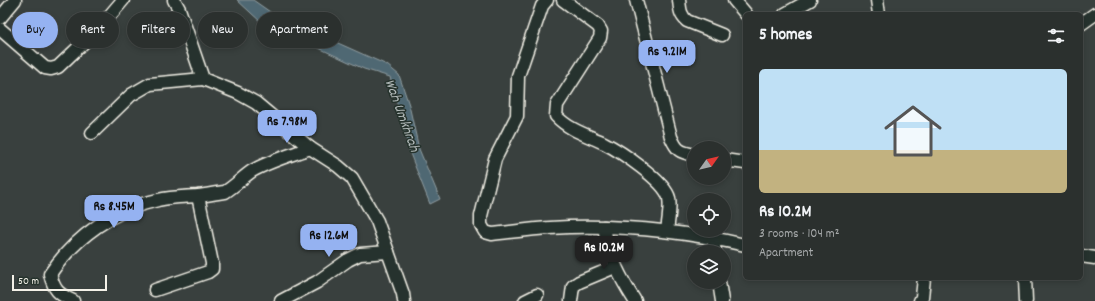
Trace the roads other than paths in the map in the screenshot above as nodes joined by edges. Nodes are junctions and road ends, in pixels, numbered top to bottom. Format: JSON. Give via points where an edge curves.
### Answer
{"nodes":[{"id":1,"x":15,"y":0,"type":"edge"},
{"id":2,"x":123,"y":0,"type":"edge"},
{"id":3,"x":174,"y":0,"type":"edge"},
{"id":4,"x":547,"y":0,"type":"edge"},
{"id":5,"x":563,"y":0,"type":"edge"},
{"id":6,"x":636,"y":0,"type":"edge"},
{"id":7,"x":680,"y":0,"type":"edge"},
{"id":8,"x":734,"y":0,"type":"edge"},
{"id":9,"x":810,"y":0,"type":"edge"},
{"id":10,"x":877,"y":0,"type":"edge"},
{"id":11,"x":744,"y":12,"type":"edge"},
{"id":12,"x":789,"y":12,"type":"edge"},
{"id":13,"x":879,"y":12,"type":"edge"},
{"id":14,"x":1095,"y":14,"type":"edge"},
{"id":15,"x":0,"y":18,"type":"edge"},
{"id":16,"x":1083,"y":23,"type":"edge"},
{"id":17,"x":0,"y":29,"type":"edge"},
{"id":18,"x":722,"y":35,"type":"dead end"},
{"id":19,"x":203,"y":79,"type":"junction"},
{"id":20,"x":92,"y":133,"type":"dead end"},
{"id":21,"x":310,"y":148,"type":"junction"},
{"id":22,"x":687,"y":154,"type":"edge"},
{"id":23,"x":731,"y":161,"type":"edge"},
{"id":24,"x":743,"y":163,"type":"edge"},
{"id":25,"x":198,"y":196,"type":"junction"},
{"id":26,"x":604,"y":227,"type":"junction"},
{"id":27,"x":667,"y":231,"type":"junction"},
{"id":28,"x":713,"y":239,"type":"junction"},
{"id":29,"x":714,"y":245,"type":"edge"},
{"id":30,"x":743,"y":245,"type":"edge"},
{"id":31,"x":388,"y":252,"type":"junction"},
{"id":32,"x":1083,"y":256,"type":"edge"},
{"id":33,"x":1095,"y":258,"type":"edge"},
{"id":34,"x":615,"y":267,"type":"junction"},
{"id":35,"x":924,"y":280,"type":"edge"},
{"id":36,"x":1025,"y":280,"type":"edge"},
{"id":37,"x":720,"y":289,"type":"edge"},
{"id":38,"x":155,"y":290,"type":"dead end"},
{"id":39,"x":537,"y":295,"type":"dead end"},
{"id":40,"x":73,"y":301,"type":"edge"},
{"id":41,"x":281,"y":301,"type":"edge"},
{"id":42,"x":404,"y":301,"type":"edge"},
{"id":43,"x":525,"y":301,"type":"edge"},
{"id":44,"x":571,"y":301,"type":"edge"},
{"id":45,"x":635,"y":301,"type":"edge"},
{"id":46,"x":722,"y":301,"type":"edge"},
{"id":47,"x":920,"y":301,"type":"edge"},
{"id":48,"x":1026,"y":301,"type":"edge"}],
"edges":[{"from":1,"to":15,"type":"street"},
{"from":2,"to":17,"type":"street","via":[[100,27],[58,67],[51,69],[45,68]]},
{"from":3,"to":19,"type":"street"},
{"from":4,"to":26,"type":"street","via":[[542,6],[522,61],[517,89],[517,116],[495,159],[481,216],[481,226],[485,232],[492,234],[550,228]]},
{"from":5,"to":27,"type":"street","via":[[601,31],[600,38],[557,105],[556,116],[564,125],[606,144],[664,187],[670,205]]},
{"from":6,"to":22,"type":"street","via":[[671,137],[675,147]]},
{"from":7,"to":18,"type":"street","via":[[682,18]]},
{"from":8,"to":11,"type":"street"},
{"from":9,"to":12,"type":"street"},
{"from":10,"to":13,"type":"street"},
{"from":14,"to":16,"type":"street"},
{"from":19,"to":20,"type":"street","via":[[150,84],[131,95]]},
{"from":19,"to":21,"type":"street","via":[[256,103]]},
{"from":21,"to":25,"type":"street","via":[[266,164],[225,192]]},
{"from":21,"to":31,"type":"street","via":[[352,178],[377,221]]},
{"from":23,"to":24,"type":"street"},
{"from":25,"to":38,"type":"street","via":[[212,269]]},
{"from":25,"to":40,"type":"street","via":[[158,200],[119,212],[87,234],[58,261],[50,274],[52,286],[60,295]]},
{"from":26,"to":27,"type":"street"},
{"from":26,"to":34,"type":"street"},
{"from":27,"to":28,"type":"street"},
{"from":28,"to":29,"type":"street"},
{"from":28,"to":30,"type":"street"},
{"from":31,"to":41,"type":"street","via":[[360,254],[317,282]]},
{"from":31,"to":42,"type":"street"},
{"from":32,"to":33,"type":"street"},
{"from":34,"to":44,"type":"street","via":[[573,286]]},
{"from":34,"to":45,"type":"street"},
{"from":35,"to":47,"type":"street"},
{"from":36,"to":48,"type":"street"},
{"from":37,"to":46,"type":"street"},
{"from":39,"to":43,"type":"street"}]}
